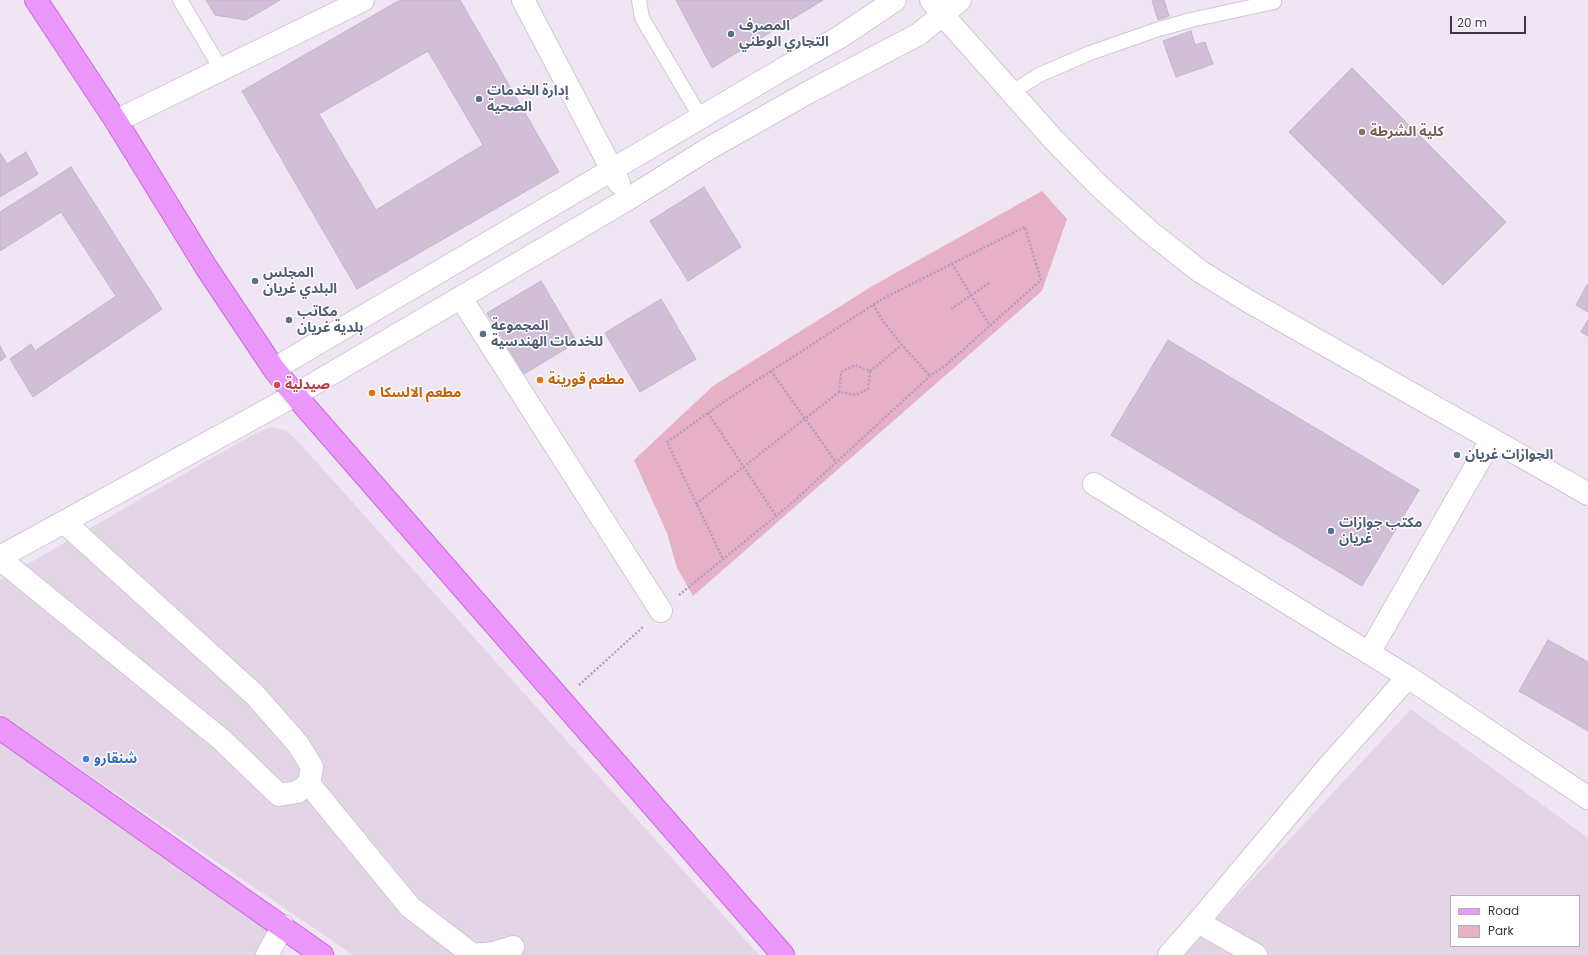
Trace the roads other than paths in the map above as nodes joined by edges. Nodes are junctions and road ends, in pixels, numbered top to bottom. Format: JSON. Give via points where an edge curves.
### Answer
{"nodes":[{"id":1,"x":36,"y":0,"type":"edge"},
{"id":2,"x":180,"y":0,"type":"edge"},
{"id":3,"x":363,"y":0,"type":"edge"},
{"id":4,"x":523,"y":0,"type":"edge"},
{"id":5,"x":639,"y":0,"type":"edge"},
{"id":6,"x":895,"y":0,"type":"edge"},
{"id":7,"x":960,"y":0,"type":"edge"},
{"id":8,"x":1274,"y":2,"type":"dead end"},
{"id":9,"x":937,"y":8,"type":"edge"},
{"id":10,"x":221,"y":69,"type":"junction"},
{"id":11,"x":1012,"y":92,"type":"junction"},
{"id":12,"x":701,"y":118,"type":"junction"},
{"id":13,"x":116,"y":120,"type":"junction"},
{"id":14,"x":612,"y":171,"type":"junction"},
{"id":15,"x":628,"y":199,"type":"junction"},
{"id":16,"x":461,"y":298,"type":"junction"},
{"id":17,"x":274,"y":369,"type":"junction"},
{"id":18,"x":295,"y":395,"type":"junction"},
{"id":19,"x":1491,"y":440,"type":"junction"},
{"id":20,"x":1094,"y":484,"type":"dead end"},
{"id":21,"x":1588,"y":494,"type":"edge"},
{"id":22,"x":64,"y":522,"type":"junction"},
{"id":23,"x":0,"y":558,"type":"edge"},
{"id":24,"x":661,"y":611,"type":"road end"},
{"id":25,"x":1369,"y":653,"type":"junction"},
{"id":26,"x":1408,"y":677,"type":"junction"},
{"id":27,"x":0,"y":728,"type":"edge"},
{"id":28,"x":309,"y":784,"type":"junction"},
{"id":29,"x":1588,"y":798,"type":"edge"},
{"id":30,"x":1198,"y":922,"type":"junction"},
{"id":31,"x":283,"y":926,"type":"junction"},
{"id":32,"x":512,"y":947,"type":"dead end"},
{"id":33,"x":267,"y":955,"type":"edge"},
{"id":34,"x":322,"y":955,"type":"edge"},
{"id":35,"x":784,"y":955,"type":"edge"},
{"id":36,"x":1169,"y":955,"type":"edge"},
{"id":37,"x":1256,"y":955,"type":"edge"}],
"edges":[{"from":1,"to":13,"type":"main road"},
{"from":2,"to":10,"type":"lane"},
{"from":3,"to":10,"type":"street"},
{"from":4,"to":14,"type":"street"},
{"from":5,"to":12,"type":"lane","via":[[642,18]]},
{"from":6,"to":12,"type":"street","via":[[840,37]]},
{"from":7,"to":9,"type":"street"},
{"from":8,"to":11,"type":"lane","via":[[1152,31],[1039,74]]},
{"from":9,"to":11,"type":"street"},
{"from":9,"to":15,"type":"street","via":[[919,34],[809,92]]},
{"from":10,"to":13,"type":"street"},
{"from":11,"to":19,"type":"street","via":[[1099,186],[1150,232],[1201,272]]},
{"from":12,"to":14,"type":"street"},
{"from":13,"to":17,"type":"main road","via":[[206,267]]},
{"from":14,"to":15,"type":"street"},
{"from":14,"to":17,"type":"street"},
{"from":15,"to":16,"type":"street"},
{"from":16,"to":18,"type":"street"},
{"from":16,"to":24,"type":"street"},
{"from":17,"to":18,"type":"main road"},
{"from":18,"to":22,"type":"street"},
{"from":18,"to":35,"type":"main road"},
{"from":19,"to":21,"type":"street"},
{"from":19,"to":25,"type":"street"},
{"from":20,"to":25,"type":"street"},
{"from":22,"to":23,"type":"street"},
{"from":22,"to":28,"type":"street","via":[[256,695],[298,744],[312,767]]},
{"from":23,"to":28,"type":"street","via":[[222,740],[279,795],[297,792]]},
{"from":25,"to":26,"type":"street"},
{"from":26,"to":29,"type":"street"},
{"from":26,"to":30,"type":"street","via":[[1328,767]]},
{"from":27,"to":31,"type":"main road"},
{"from":28,"to":32,"type":"street","via":[[410,907],[473,955],[494,954]]},
{"from":30,"to":36,"type":"street"},
{"from":30,"to":37,"type":"street"},
{"from":31,"to":33,"type":"street"},
{"from":31,"to":34,"type":"main road"}]}
